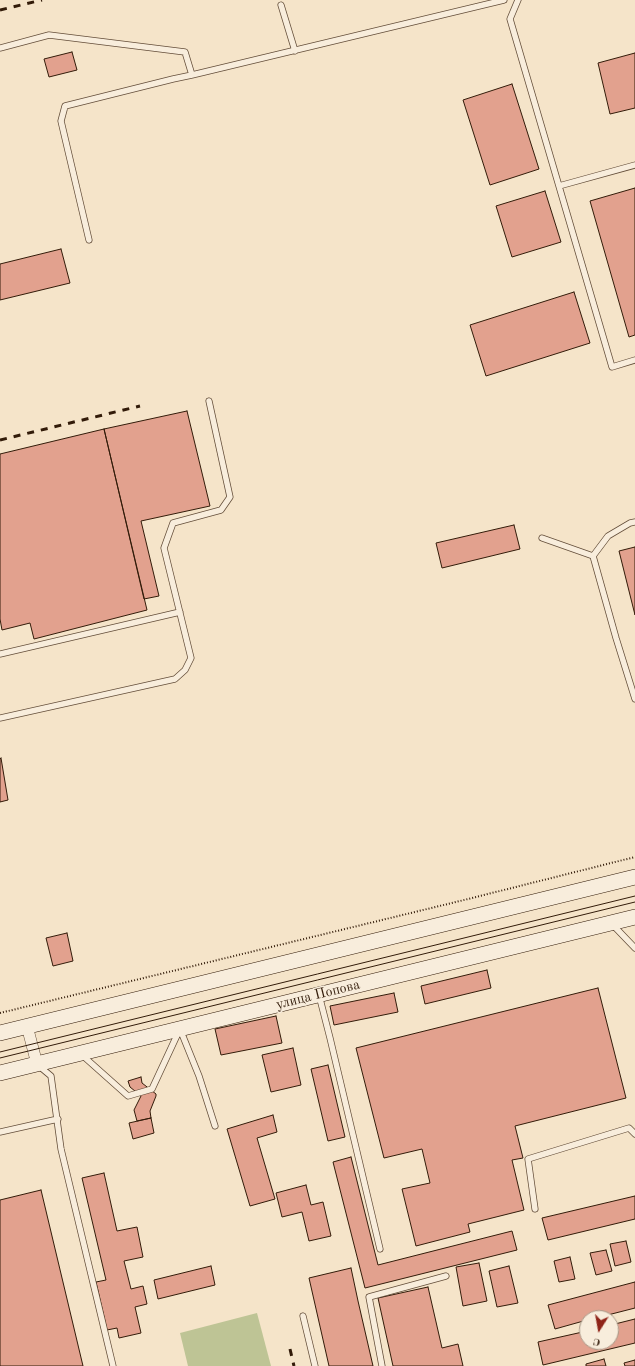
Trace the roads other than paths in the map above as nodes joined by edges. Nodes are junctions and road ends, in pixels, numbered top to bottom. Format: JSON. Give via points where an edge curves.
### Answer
{"nodes":[{"id":1,"x":504,"y":0,"type":"edge"},
{"id":2,"x":518,"y":0,"type":"edge"},
{"id":3,"x":281,"y":5,"type":"dead end"},
{"id":4,"x":0,"y":48,"type":"edge"},
{"id":5,"x":294,"y":51,"type":"junction"},
{"id":6,"x":192,"y":75,"type":"junction"},
{"id":7,"x":635,"y":165,"type":"edge"},
{"id":8,"x":559,"y":186,"type":"junction"},
{"id":9,"x":89,"y":240,"type":"dead end"},
{"id":10,"x":635,"y":360,"type":"edge"},
{"id":11,"x":210,"y":401,"type":"dead end"},
{"id":12,"x":635,"y":522,"type":"edge"},
{"id":13,"x":542,"y":538,"type":"dead end"},
{"id":14,"x":593,"y":556,"type":"junction"},
{"id":15,"x":180,"y":612,"type":"junction"},
{"id":16,"x":0,"y":654,"type":"edge"},
{"id":17,"x":635,"y":699,"type":"edge"},
{"id":18,"x":0,"y":718,"type":"edge"},
{"id":19,"x":635,"y":877,"type":"edge"},
{"id":20,"x":635,"y":917,"type":"edge"},
{"id":21,"x":611,"y":923,"type":"junction"},
{"id":22,"x":635,"y":948,"type":"edge"},
{"id":23,"x":318,"y":995,"type":"junction"},
{"id":24,"x":27,"y":1026,"type":"junction"},
{"id":25,"x":180,"y":1029,"type":"junction"},
{"id":26,"x":0,"y":1033,"type":"edge"},
{"id":27,"x":80,"y":1053,"type":"junction"},
{"id":28,"x":37,"y":1064,"type":"junction"},
{"id":29,"x":0,"y":1073,"type":"edge"},
{"id":30,"x":58,"y":1119,"type":"junction"},
{"id":31,"x":215,"y":1126,"type":"dead end"},
{"id":32,"x":0,"y":1132,"type":"edge"},
{"id":33,"x":635,"y":1134,"type":"edge"},
{"id":34,"x":534,"y":1209,"type":"dead end"},
{"id":35,"x":380,"y":1249,"type":"dead end"},
{"id":36,"x":446,"y":1276,"type":"dead end"},
{"id":37,"x":303,"y":1316,"type":"dead end"},
{"id":38,"x":113,"y":1366,"type":"edge"},
{"id":39,"x":315,"y":1366,"type":"edge"},
{"id":40,"x":382,"y":1366,"type":"edge"}],
"edges":[{"from":1,"to":5,"type":"lane"},
{"from":2,"to":8,"type":"lane","via":[[510,19]]},
{"from":3,"to":5,"type":"lane"},
{"from":4,"to":6,"type":"lane","via":[[49,35],[184,52]]},
{"from":5,"to":6,"type":"lane"},
{"from":6,"to":9,"type":"lane","via":[[65,106],[61,121]]},
{"from":7,"to":8,"type":"lane"},
{"from":8,"to":10,"type":"lane","via":[[612,367]]},
{"from":11,"to":15,"type":"lane","via":[[230,497],[221,510],[173,523],[164,548]]},
{"from":12,"to":14,"type":"lane","via":[[608,536]]},
{"from":13,"to":14,"type":"lane"},
{"from":14,"to":17,"type":"lane"},
{"from":15,"to":16,"type":"lane"},
{"from":15,"to":18,"type":"lane","via":[[191,658],[185,670],[175,679]]},
{"from":19,"to":24,"type":"main road"},
{"from":20,"to":21,"type":"main road","name":"улица Попова"},
{"from":21,"to":22,"type":"lane"},
{"from":21,"to":23,"type":"main road","name":"улица Попова"},
{"from":23,"to":25,"type":"main road","name":"улица Попова"},
{"from":23,"to":35,"type":"lane"},
{"from":24,"to":26,"type":"main road"},
{"from":24,"to":28,"type":"street"},
{"from":25,"to":27,"type":"main road","name":"улица Попова"},
{"from":25,"to":27,"type":"lane","via":[[152,1089],[128,1096]]},
{"from":25,"to":31,"type":"lane"},
{"from":27,"to":28,"type":"main road","name":"улица Попова"},
{"from":28,"to":29,"type":"main road","name":"улица Попова"},
{"from":28,"to":30,"type":"lane","via":[[51,1076]]},
{"from":30,"to":32,"type":"lane"},
{"from":30,"to":38,"type":"lane","via":[[61,1149]]},
{"from":33,"to":34,"type":"lane","via":[[629,1128],[528,1159]]},
{"from":36,"to":40,"type":"lane","via":[[369,1297]]},
{"from":37,"to":39,"type":"lane"}]}
